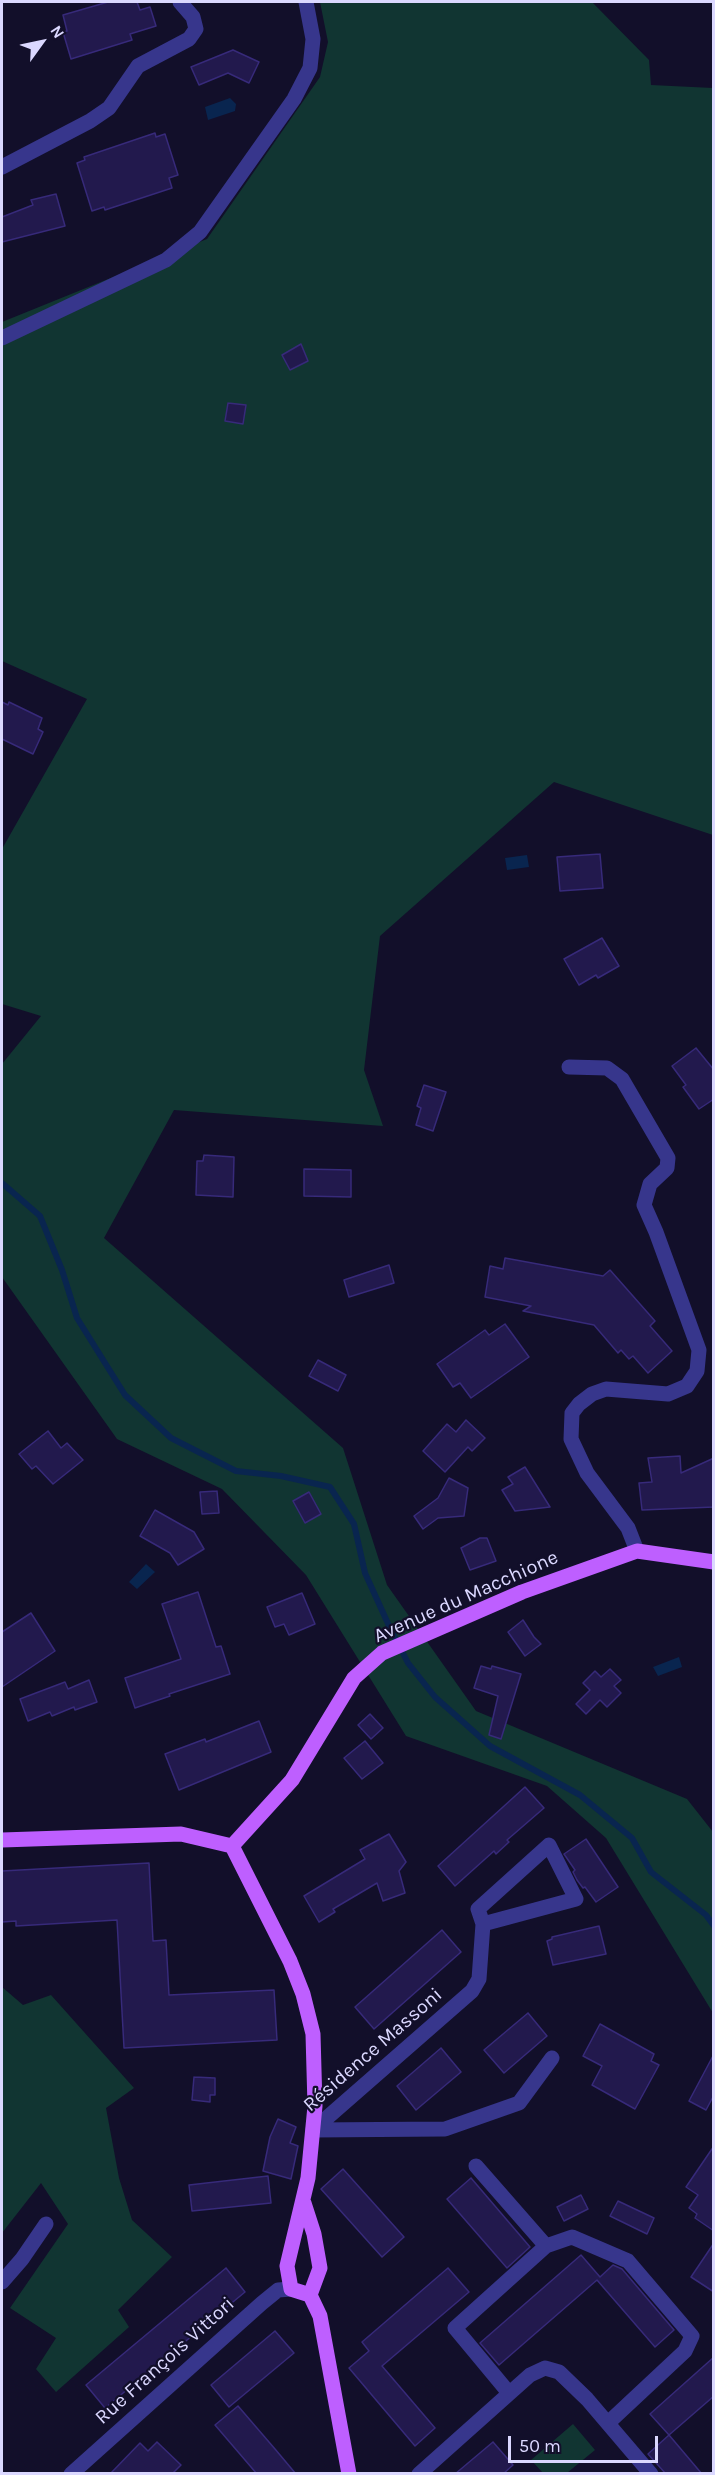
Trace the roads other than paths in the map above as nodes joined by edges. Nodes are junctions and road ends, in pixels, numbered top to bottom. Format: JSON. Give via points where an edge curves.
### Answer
{"nodes":[{"id":1,"x":180,"y":2,"type":"edge"},
{"id":2,"x":306,"y":2,"type":"edge"},
{"id":3,"x":2,"y":167,"type":"edge"},
{"id":4,"x":2,"y":338,"type":"edge"},
{"id":5,"x":569,"y":1067,"type":"dead end"},
{"id":6,"x":637,"y":1551,"type":"junction"},
{"id":7,"x":714,"y":1562,"type":"edge"},
{"id":8,"x":2,"y":1840,"type":"edge"},
{"id":9,"x":232,"y":1846,"type":"junction"},
{"id":10,"x":483,"y":1924,"type":"junction"},
{"id":11,"x":552,"y":2058,"type":"dead end"},
{"id":12,"x":313,"y":2130,"type":"junction"},
{"id":13,"x":476,"y":2166,"type":"dead end"},
{"id":14,"x":304,"y":2203,"type":"junction"},
{"id":15,"x":46,"y":2224,"type":"dead end"},
{"id":16,"x":546,"y":2247,"type":"junction"},
{"id":17,"x":2,"y":2282,"type":"edge"},
{"id":18,"x":291,"y":2289,"type":"junction"},
{"id":19,"x":310,"y":2295,"type":"junction"},
{"id":20,"x":509,"y":2393,"type":"junction"},
{"id":21,"x":608,"y":2423,"type":"junction"},
{"id":22,"x":71,"y":2474,"type":"edge"},
{"id":23,"x":349,"y":2474,"type":"edge"},
{"id":24,"x":419,"y":2474,"type":"edge"},
{"id":25,"x":651,"y":2474,"type":"edge"}],
"edges":[{"from":1,"to":3,"type":"street","via":[[193,17],[196,29],[189,39],[138,66],[109,108]]},
{"from":2,"to":4,"type":"street","via":[[313,39],[310,68],[294,99],[200,232],[166,260]]},
{"from":5,"to":6,"type":"street","via":[[607,1068],[622,1079],[668,1158],[667,1168],[650,1184],[644,1205],[699,1350],[697,1371],[687,1386],[668,1394],[606,1389],[592,1394],[572,1413],[572,1439],[587,1473],[628,1528]]},
{"from":6,"to":7,"type":"main road","name":"Avenue du Macchione"},
{"from":6,"to":9,"type":"main road","name":"Avenue du Macchione","via":[[522,1592],[382,1653],[354,1678],[292,1780]]},
{"from":8,"to":9,"type":"main road","via":[[181,1834]]},
{"from":9,"to":12,"type":"main road","via":[[303,1995],[313,2034]]},
{"from":10,"to":10,"type":"street","name":"Résidence Massoni","via":[[576,1899],[549,1845],[478,1909]]},
{"from":10,"to":12,"type":"street","name":"Résidence Massoni","via":[[479,1978],[472,1991]]},
{"from":11,"to":12,"type":"street","name":"Résidence Massoni","via":[[519,2103],[445,2129]]},
{"from":12,"to":14,"type":"main road"},
{"from":13,"to":16,"type":"street"},
{"from":14,"to":18,"type":"main road","via":[[287,2266]]},
{"from":14,"to":19,"type":"main road","via":[[320,2268]]},
{"from":15,"to":17,"type":"street"},
{"from":16,"to":20,"type":"street","via":[[454,2328]]},
{"from":16,"to":21,"type":"street","via":[[572,2237],[628,2261],[692,2336],[685,2351]]},
{"from":18,"to":19,"type":"main road"},
{"from":18,"to":22,"type":"street","name":"Rue François Vittori","via":[[278,2290],[262,2303]]},
{"from":19,"to":23,"type":"main road","via":[[320,2316]]},
{"from":20,"to":21,"type":"street","via":[[530,2374],[545,2368],[559,2372]]},
{"from":20,"to":24,"type":"street"},
{"from":21,"to":25,"type":"street"}]}
